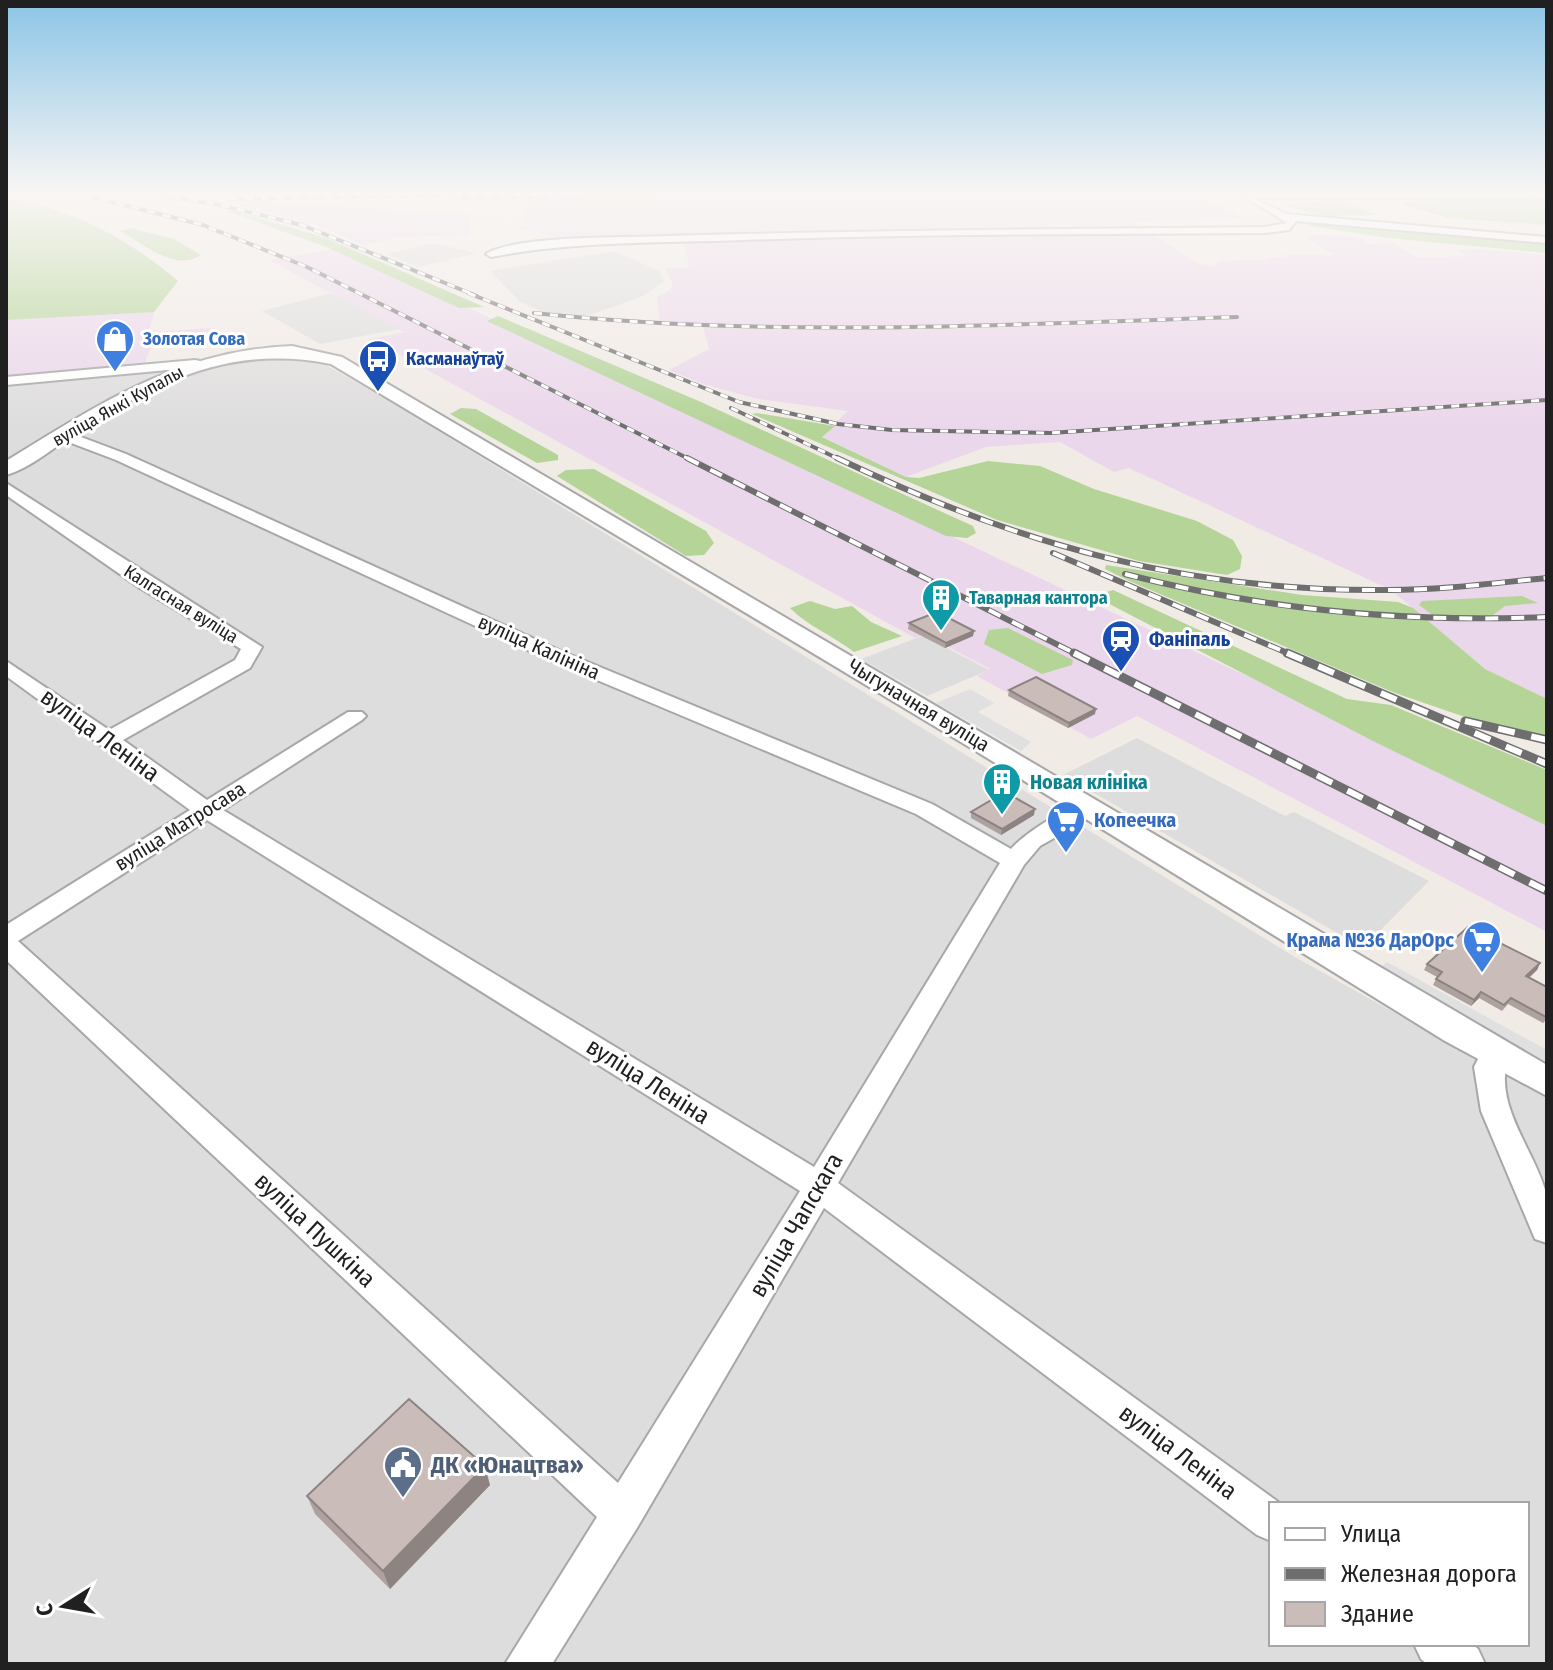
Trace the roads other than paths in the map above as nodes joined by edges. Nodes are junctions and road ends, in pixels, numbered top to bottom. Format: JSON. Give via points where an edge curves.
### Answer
{"nodes":[{"id":1,"x":329,"y":358,"type":"joint"},
{"id":2,"x":195,"y":364,"type":"junction"},
{"id":3,"x":6,"y":381,"type":"edge"},
{"id":4,"x":63,"y":435,"type":"junction"},
{"id":5,"x":6,"y":469,"type":"edge"},
{"id":6,"x":6,"y":488,"type":"edge"},
{"id":7,"x":6,"y":667,"type":"edge"},
{"id":8,"x":355,"y":716,"type":"dead end"},
{"id":9,"x":107,"y":740,"type":"junction"},
{"id":10,"x":1088,"y":809,"type":"junction"},
{"id":11,"x":206,"y":810,"type":"junction"},
{"id":12,"x":1014,"y":861,"type":"junction"},
{"id":13,"x":6,"y":937,"type":"edge"},
{"id":14,"x":6,"y":945,"type":"edge"},
{"id":15,"x":1495,"y":1053,"type":"junction"},
{"id":16,"x":1547,"y":1082,"type":"edge"},
{"id":17,"x":817,"y":1185,"type":"junction"},
{"id":18,"x":1547,"y":1229,"type":"edge"},
{"id":19,"x":623,"y":1514,"type":"junction"},
{"id":20,"x":1269,"y":1520,"type":"edge"},
{"id":21,"x":1439,"y":1646,"type":"edge"},
{"id":22,"x":527,"y":1664,"type":"edge"},
{"id":23,"x":1463,"y":1664,"type":"edge"}],
"edges":[{"from":1,"to":2,"type":"street","name":"вуліца Янкі Купалы","via":[[276,352]]},
{"from":1,"to":10,"type":"street","name":"Чыгуначная вуліца"},
{"from":2,"to":3,"type":"street"},
{"from":2,"to":4,"type":"street","name":"вуліца Янкі Купалы"},
{"from":4,"to":5,"type":"street","name":"вуліца Янкі Купалы"},
{"from":4,"to":12,"type":"street","name":"вуліца Калініна","via":[[554,655],[924,809]]},
{"from":6,"to":9,"type":"street","name":"Калгасная вуліца","via":[[146,584],[252,647],[243,664]]},
{"from":7,"to":9,"type":"street","name":"вуліца Леніна"},
{"from":8,"to":11,"type":"street","name":"вуліца Матросава"},
{"from":9,"to":11,"type":"street","name":"вуліца Леніна"},
{"from":10,"to":12,"type":"street","name":"вуліца Чапскага","via":[[1031,841]]},
{"from":10,"to":15,"type":"street","name":"Чыгуначная вуліца"},
{"from":11,"to":13,"type":"street","name":"вуліца Матросава"},
{"from":11,"to":17,"type":"street","name":"вуліца Леніна"},
{"from":12,"to":17,"type":"street","name":"вуліца Чапскага"},
{"from":14,"to":19,"type":"street","name":"вуліца Пушкіна"},
{"from":15,"to":16,"type":"street","name":"Чыгуначная вуліца"},
{"from":15,"to":18,"type":"street","via":[[1486,1071],[1492,1102]]},
{"from":17,"to":19,"type":"street","name":"вуліца Чапскага"},
{"from":17,"to":20,"type":"street","name":"вуліца Леніна"},
{"from":19,"to":22,"type":"street","name":"вуліца Чапскага"},
{"from":21,"to":23,"type":"street"}]}
